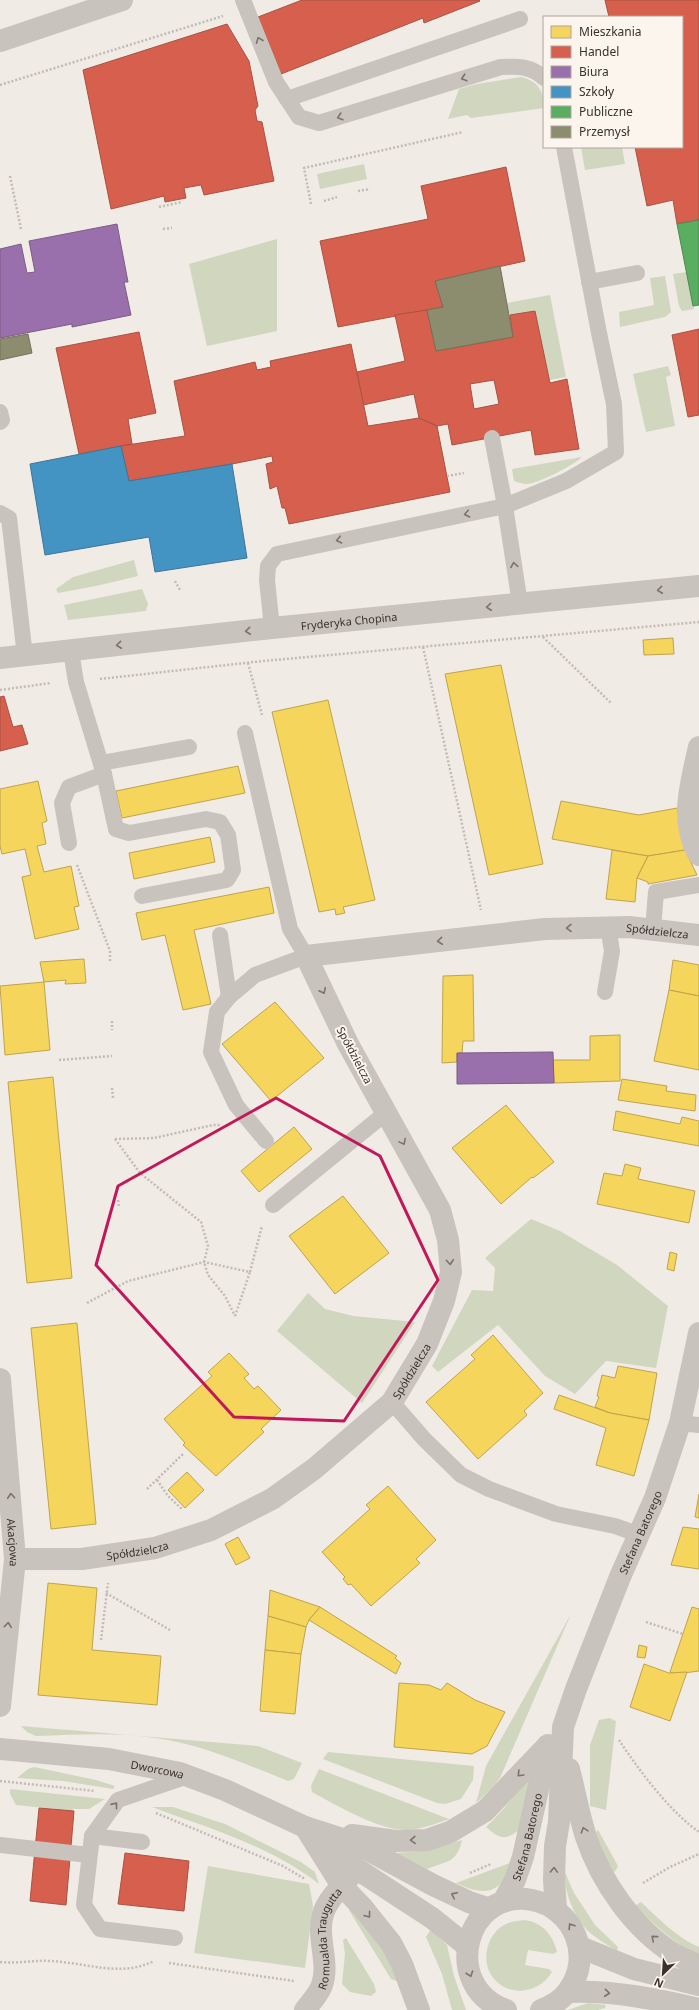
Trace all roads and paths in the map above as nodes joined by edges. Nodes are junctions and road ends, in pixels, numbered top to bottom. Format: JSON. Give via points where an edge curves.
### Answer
{"nodes":[{"id":1,"x":122,"y":0,"type":"edge"},
{"id":2,"x":245,"y":5,"type":"edge"},
{"id":3,"x":520,"y":19,"type":"dead end"},
{"id":4,"x":0,"y":41,"type":"edge"},
{"id":5,"x":543,"y":77,"type":"edge"},
{"id":6,"x":0,"y":85,"type":"edge"},
{"id":7,"x":287,"y":99,"type":"junction"},
{"id":8,"x":463,"y":132,"type":"dead end"},
{"id":9,"x":564,"y":148,"type":"edge"},
{"id":10,"x":10,"y":176,"type":"dead end"},
{"id":11,"x":370,"y":189,"type":"dead end"},
{"id":12,"x":358,"y":191,"type":"dead end"},
{"id":13,"x":336,"y":197,"type":"dead end"},
{"id":14,"x":324,"y":201,"type":"dead end"},
{"id":15,"x":182,"y":202,"type":"dead end"},
{"id":16,"x":311,"y":204,"type":"dead end"},
{"id":17,"x":159,"y":207,"type":"dead end"},
{"id":18,"x":172,"y":228,"type":"dead end"},
{"id":19,"x":21,"y":229,"type":"dead end"},
{"id":20,"x":163,"y":229,"type":"dead end"},
{"id":21,"x":637,"y":273,"type":"dead end"},
{"id":22,"x":589,"y":282,"type":"junction"},
{"id":23,"x":0,"y":412,"type":"edge"},
{"id":24,"x":0,"y":422,"type":"edge"},
{"id":25,"x":492,"y":438,"type":"dead end"},
{"id":26,"x":464,"y":473,"type":"dead end"},
{"id":27,"x":447,"y":476,"type":"dead end"},
{"id":28,"x":505,"y":506,"type":"junction"},
{"id":29,"x":0,"y":513,"type":"edge"},
{"id":30,"x":176,"y":581,"type":"dead end"},
{"id":31,"x":699,"y":586,"type":"edge"},
{"id":32,"x":180,"y":590,"type":"dead end"},
{"id":33,"x":520,"y":604,"type":"junction"},
{"id":34,"x":699,"y":622,"type":"edge"},
{"id":35,"x":272,"y":628,"type":"junction"},
{"id":36,"x":543,"y":637,"type":"junction"},
{"id":37,"x":423,"y":647,"type":"junction"},
{"id":38,"x":72,"y":651,"type":"junction"},
{"id":39,"x":25,"y":656,"type":"junction"},
{"id":40,"x":0,"y":658,"type":"edge"},
{"id":41,"x":76,"y":682,"type":"junction"},
{"id":42,"x":51,"y":684,"type":"dead end"},
{"id":43,"x":611,"y":703,"type":"dead end"},
{"id":44,"x":245,"y":733,"type":"dead end"},
{"id":45,"x":189,"y":747,"type":"dead end"},
{"id":46,"x":699,"y":747,"type":"edge"},
{"id":47,"x":103,"y":768,"type":"junction"},
{"id":48,"x":68,"y":843,"type":"joint"},
{"id":49,"x":699,"y":855,"type":"edge"},
{"id":50,"x":699,"y":885,"type":"edge"},
{"id":51,"x":142,"y":896,"type":"dead end"},
{"id":52,"x":608,"y":927,"type":"junction"},
{"id":53,"x":653,"y":929,"type":"junction"},
{"id":54,"x":699,"y":935,"type":"edge"},
{"id":55,"x":220,"y":936,"type":"dead end"},
{"id":56,"x":487,"y":936,"type":"junction"},
{"id":57,"x":306,"y":956,"type":"junction"},
{"id":58,"x":110,"y":960,"type":"dead end"},
{"id":59,"x":605,"y":992,"type":"dead end"},
{"id":60,"x":229,"y":997,"type":"junction"},
{"id":61,"x":112,"y":1021,"type":"dead end"},
{"id":62,"x":112,"y":1030,"type":"dead end"},
{"id":63,"x":112,"y":1056,"type":"dead end"},
{"id":64,"x":59,"y":1060,"type":"dead end"},
{"id":65,"x":112,"y":1088,"type":"dead end"},
{"id":66,"x":113,"y":1098,"type":"dead end"},
{"id":67,"x":387,"y":1112,"type":"junction"},
{"id":68,"x":254,"y":1128,"type":"junction"},
{"id":69,"x":266,"y":1141,"type":"dead end"},
{"id":70,"x":118,"y":1200,"type":"dead end"},
{"id":71,"x":273,"y":1206,"type":"joint"},
{"id":72,"x":119,"y":1207,"type":"dead end"},
{"id":73,"x":204,"y":1262,"type":"junction"},
{"id":74,"x":250,"y":1272,"type":"junction"},
{"id":75,"x":86,"y":1303,"type":"dead end"},
{"id":76,"x":699,"y":1333,"type":"edge"},
{"id":77,"x":0,"y":1380,"type":"edge"},
{"id":78,"x":392,"y":1402,"type":"junction"},
{"id":79,"x":689,"y":1424,"type":"edge"},
{"id":80,"x":183,"y":1454,"type":"dead end"},
{"id":81,"x":157,"y":1480,"type":"junction"},
{"id":82,"x":147,"y":1489,"type":"dead end"},
{"id":83,"x":204,"y":1532,"type":"junction"},
{"id":84,"x":640,"y":1535,"type":"junction"},
{"id":85,"x":111,"y":1555,"type":"junction"},
{"id":86,"x":15,"y":1559,"type":"junction"},
{"id":87,"x":106,"y":1593,"type":"junction"},
{"id":88,"x":646,"y":1622,"type":"dead end"},
{"id":89,"x":170,"y":1630,"type":"dead end"},
{"id":90,"x":683,"y":1634,"type":"dead end"},
{"id":91,"x":101,"y":1640,"type":"dead end"},
{"id":92,"x":0,"y":1706,"type":"edge"},
{"id":93,"x":619,"y":1740,"type":"dead end"},
{"id":94,"x":555,"y":1748,"type":"junction"},
{"id":95,"x":0,"y":1749,"type":"edge"},
{"id":96,"x":188,"y":1776,"type":"junction"},
{"id":97,"x":0,"y":1781,"type":"edge"},
{"id":98,"x":118,"y":1800,"type":"junction"},
{"id":99,"x":305,"y":1827,"type":"junction"},
{"id":100,"x":699,"y":1832,"type":"edge"},
{"id":101,"x":92,"y":1836,"type":"junction"},
{"id":102,"x":142,"y":1842,"type":"dead end"},
{"id":103,"x":0,"y":1845,"type":"edge"},
{"id":104,"x":699,"y":1854,"type":"edge"},
{"id":105,"x":89,"y":1855,"type":"junction"},
{"id":106,"x":493,"y":1863,"type":"dead end"},
{"id":107,"x":357,"y":1869,"type":"junction"},
{"id":108,"x":466,"y":1875,"type":"dead end"},
{"id":109,"x":643,"y":1883,"type":"dead end"},
{"id":110,"x":337,"y":1892,"type":"junction"},
{"id":111,"x":497,"y":1906,"type":"junction"},
{"id":112,"x":556,"y":1909,"type":"junction"},
{"id":113,"x":174,"y":1938,"type":"dead end"},
{"id":114,"x":467,"y":1946,"type":"junction"},
{"id":115,"x":580,"y":1947,"type":"junction"},
{"id":116,"x":0,"y":1962,"type":"edge"},
{"id":117,"x":161,"y":1962,"type":"dead end"},
{"id":118,"x":168,"y":1963,"type":"dead end"},
{"id":119,"x":699,"y":1966,"type":"edge"},
{"id":120,"x":322,"y":1984,"type":"junction"},
{"id":121,"x":699,"y":1985,"type":"edge"},
{"id":122,"x":568,"y":1992,"type":"junction"},
{"id":123,"x":483,"y":2004,"type":"edge"},
{"id":124,"x":699,"y":2008,"type":"edge"},
{"id":125,"x":305,"y":2010,"type":"edge"},
{"id":126,"x":419,"y":2010,"type":"edge"},
{"id":127,"x":506,"y":2010,"type":"edge"},
{"id":128,"x":541,"y":2010,"type":"edge"}],
"edges":[{"from":1,"to":4,"type":"street"},
{"from":2,"to":6,"type":"path"},
{"from":7,"to":2,"type":"lane","one_way":true,"via":[[276,82]]},
{"from":3,"to":7,"type":"lane"},
{"from":5,"to":7,"type":"lane","one_way":true,"via":[[536,70],[521,66],[501,66],[319,124],[299,117]]},
{"from":8,"to":16,"type":"path","via":[[304,168]]},
{"from":9,"to":22,"type":"lane"},
{"from":10,"to":19,"type":"path"},
{"from":11,"to":12,"type":"path"},
{"from":13,"to":14,"type":"path"},
{"from":15,"to":17,"type":"path"},
{"from":18,"to":20,"type":"path"},
{"from":21,"to":22,"type":"lane"},
{"from":22,"to":28,"type":"lane","via":[[614,404],[616,452],[566,481]]},
{"from":23,"to":24,"type":"lane"},
{"from":25,"to":28,"type":"lane"},
{"from":26,"to":27,"type":"path"},
{"from":33,"to":28,"type":"lane","one_way":true},
{"from":28,"to":35,"type":"lane","one_way":true,"via":[[278,554],[268,566]]},
{"from":29,"to":39,"type":"lane","via":[[9,518]]},
{"from":30,"to":32,"type":"path"},
{"from":31,"to":33,"type":"street","name":"Fryderyka Chopina","one_way":true},
{"from":33,"to":35,"type":"street","name":"Fryderyka Chopina","one_way":true},
{"from":34,"to":36,"type":"path"},
{"from":35,"to":38,"type":"street","name":"Fryderyka Chopina","one_way":true},
{"from":36,"to":37,"type":"path"},
{"from":36,"to":43,"type":"path"},
{"from":37,"to":41,"type":"path","via":[[263,661]]},
{"from":37,"to":56,"type":"path"},
{"from":38,"to":39,"type":"street","name":"Fryderyka Chopina"},
{"from":38,"to":41,"type":"lane"},
{"from":39,"to":40,"type":"street","name":"Fryderyka Chopina"},
{"from":41,"to":42,"type":"path"},
{"from":41,"to":47,"type":"lane"},
{"from":44,"to":57,"type":"lane","name":"Spółdzielcza","via":[[290,929]]},
{"from":45,"to":47,"type":"lane"},
{"from":46,"to":49,"type":"street","via":[[687,813],[693,845]]},
{"from":47,"to":48,"type":"lane","via":[[69,786],[62,804]]},
{"from":47,"to":51,"type":"lane","via":[[116,829],[129,833],[206,819],[220,822],[228,835],[233,870],[227,880]]},
{"from":48,"to":58,"type":"path","via":[[110,951]]},
{"from":50,"to":53,"type":"lane","via":[[656,892]]},
{"from":52,"to":53,"type":"street","name":"Spółdzielcza"},
{"from":52,"to":56,"type":"street","name":"Spółdzielcza","one_way":true,"via":[[545,929]]},
{"from":52,"to":59,"type":"lane","via":[[612,951]]},
{"from":53,"to":54,"type":"street","name":"Spółdzielcza"},
{"from":55,"to":60,"type":"lane"},
{"from":56,"to":57,"type":"street","name":"Spółdzielcza","one_way":true},
{"from":57,"to":60,"type":"lane","via":[[255,975]]},
{"from":57,"to":67,"type":"street","name":"Spółdzielcza","one_way":true,"via":[[348,1044]]},
{"from":60,"to":68,"type":"lane","via":[[217,1012],[211,1052],[236,1104]]},
{"from":61,"to":62,"type":"path"},
{"from":63,"to":64,"type":"path"},
{"from":65,"to":66,"type":"path"},
{"from":67,"to":71,"type":"lane"},
{"from":67,"to":78,"type":"street","name":"Spółdzielcza","one_way":true,"via":[[440,1210],[448,1240],[451,1272],[444,1301],[427,1344]]},
{"from":68,"to":69,"type":"lane"},
{"from":68,"to":73,"type":"path","via":[[213,1125],[154,1138],[115,1139],[140,1172],[201,1222],[208,1246]]},
{"from":70,"to":72,"type":"path"},
{"from":71,"to":74,"type":"path","via":[[261,1231]]},
{"from":73,"to":74,"type":"path"},
{"from":73,"to":74,"type":"path","via":[[208,1275],[225,1296],[235,1316]]},
{"from":73,"to":75,"type":"path","via":[[128,1281]]},
{"from":76,"to":79,"type":"street","name":"Stefana Batorego"},
{"from":86,"to":77,"type":"street","name":"Akacjowa","one_way":true},
{"from":78,"to":83,"type":"street","name":"Spółdzielcza","via":[[314,1469],[272,1499]]},
{"from":78,"to":84,"type":"lane","via":[[461,1475],[489,1489],[556,1514],[615,1526]]},
{"from":79,"to":84,"type":"street","name":"Stefana Batorego"},
{"from":80,"to":81,"type":"path"},
{"from":81,"to":82,"type":"path"},
{"from":81,"to":83,"type":"path","via":[[168,1496]]},
{"from":83,"to":85,"type":"street","name":"Spółdzielcza","via":[[155,1548]]},
{"from":84,"to":94,"type":"street","name":"Stefana Batorego","via":[[620,1577]]},
{"from":85,"to":86,"type":"street","name":"Spółdzielcza","via":[[82,1559]]},
{"from":85,"to":87,"type":"path"},
{"from":92,"to":86,"type":"street","name":"Akacjowa","one_way":true},
{"from":87,"to":89,"type":"path"},
{"from":87,"to":91,"type":"path"},
{"from":88,"to":90,"type":"path"},
{"from":93,"to":100,"type":"path","via":[[637,1768],[688,1824]]},
{"from":94,"to":99,"type":"street","one_way":true,"via":[[485,1811],[457,1828],[433,1838],[396,1841]]},
{"from":94,"to":111,"type":"street","name":"Stefana Batorego","via":[[515,1880]]},
{"from":112,"to":94,"type":"street","name":"Stefana Batorego","one_way":true,"via":[[555,1846],[559,1822]]},
{"from":119,"to":94,"type":"street","one_way":true,"via":[[674,1954],[652,1937],[633,1918],[608,1882],[587,1838]]},
{"from":95,"to":96,"type":"street","name":"Dworcowa","via":[[109,1759]]},
{"from":96,"to":98,"type":"lane"},
{"from":96,"to":99,"type":"street","name":"Dworcowa"},
{"from":97,"to":98,"type":"path","via":[[98,1792]]},
{"from":101,"to":98,"type":"lane","one_way":true},
{"from":98,"to":110,"type":"path","via":[[178,1821],[284,1866]]},
{"from":99,"to":107,"type":"street","name":"Dworcowa"},
{"from":99,"to":110,"type":"street"},
{"from":111,"to":99,"type":"street","name":"Dworcowa","one_way":true,"via":[[469,1902],[355,1843]]},
{"from":101,"to":102,"type":"lane"},
{"from":101,"to":105,"type":"lane"},
{"from":103,"to":105,"type":"lane"},
{"from":104,"to":109,"type":"path","via":[[670,1866]]},
{"from":105,"to":113,"type":"lane","via":[[84,1905],[100,1929]]},
{"from":106,"to":108,"type":"path"},
{"from":107,"to":110,"type":"street","name":"Romualda Traugutta"},
{"from":107,"to":114,"type":"street","name":"Dworcowa","via":[[420,1909]]},
{"from":110,"to":120,"type":"street","name":"Romualda Traugutta","via":[[323,1914],[320,1931],[325,1970]]},
{"from":110,"to":126,"type":"street","one_way":true,"via":[[363,1908],[391,1944],[402,1964]]},
{"from":111,"to":112,"type":"street","via":[[517,1900],[532,1900]]},
{"from":111,"to":114,"type":"street","name":"Stefana Batorego","via":[[480,1919],[472,1931]]},
{"from":115,"to":112,"type":"street","one_way":true,"via":[[568,1921]]},
{"from":114,"to":123,"type":"street","one_way":true,"via":[[469,1975]]},
{"from":115,"to":121,"type":"street","via":[[634,1969]]},
{"from":115,"to":122,"type":"street","via":[[580,1965]]},
{"from":116,"to":117,"type":"path","via":[[17,1964],[48,1961],[126,1970],[154,1961]]},
{"from":118,"to":120,"type":"path"},
{"from":120,"to":125,"type":"street","name":"Romualda Traugutta","via":[[318,1994]]},
{"from":122,"to":124,"type":"street","one_way":true,"via":[[629,1995]]},
{"from":122,"to":128,"type":"street"},
{"from":123,"to":127,"type":"street"}]}
